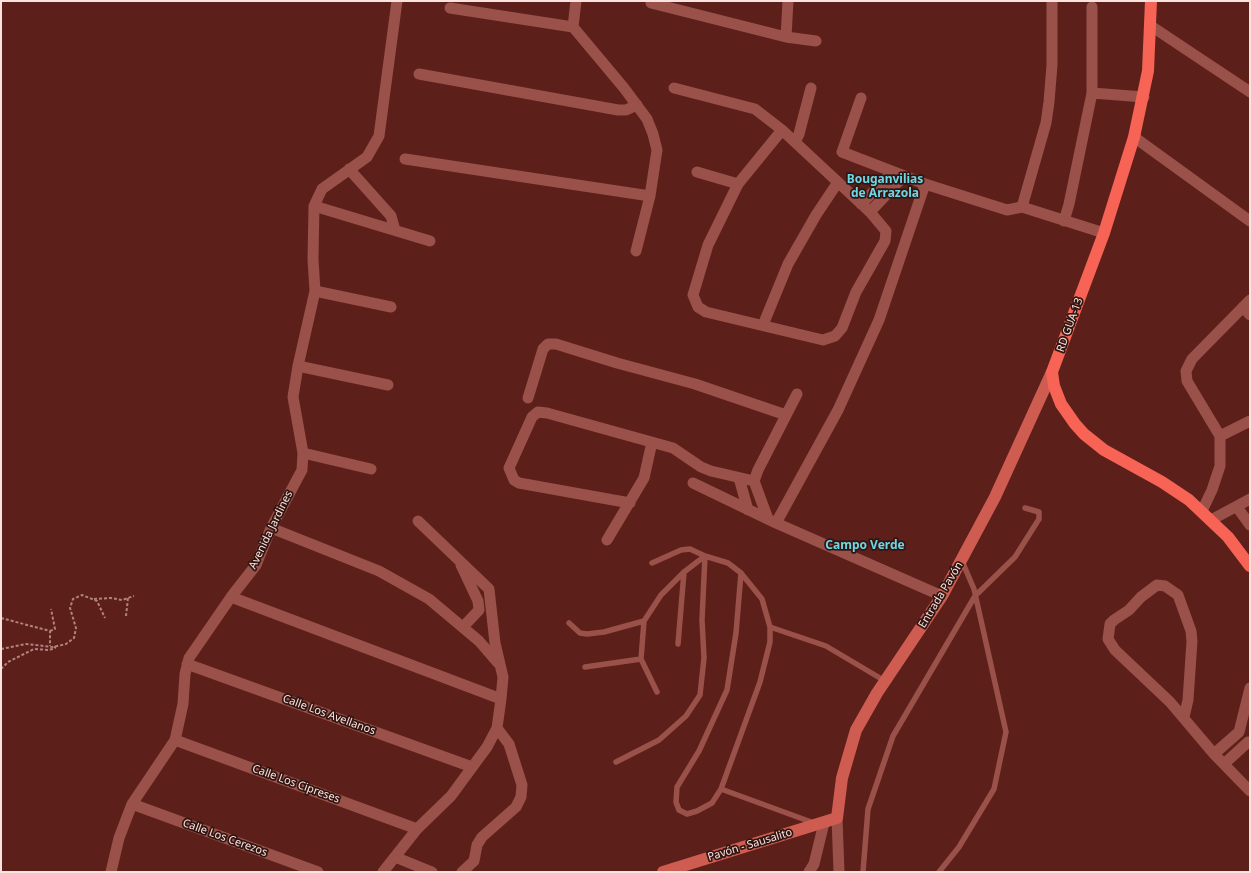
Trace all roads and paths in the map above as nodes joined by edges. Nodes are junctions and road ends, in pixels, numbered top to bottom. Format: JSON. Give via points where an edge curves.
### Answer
{"nodes":[{"id":1,"x":397,"y":1,"type":"edge"},
{"id":2,"x":576,"y":1,"type":"edge"},
{"id":3,"x":788,"y":1,"type":"edge"},
{"id":4,"x":1052,"y":1,"type":"edge"},
{"id":5,"x":1151,"y":1,"type":"edge"},
{"id":6,"x":651,"y":3,"type":"dead end"},
{"id":7,"x":1092,"y":7,"type":"dead end"},
{"id":8,"x":450,"y":8,"type":"dead end"},
{"id":9,"x":1151,"y":26,"type":"junction"},
{"id":10,"x":573,"y":28,"type":"junction"},
{"id":11,"x":786,"y":36,"type":"junction"},
{"id":12,"x":816,"y":41,"type":"dead end"},
{"id":13,"x":419,"y":74,"type":"dead end"},
{"id":14,"x":674,"y":88,"type":"dead end"},
{"id":15,"x":812,"y":88,"type":"dead end"},
{"id":16,"x":1250,"y":92,"type":"edge"},
{"id":17,"x":1092,"y":93,"type":"junction"},
{"id":18,"x":1144,"y":97,"type":"junction"},
{"id":19,"x":861,"y":98,"type":"dead end"},
{"id":20,"x":637,"y":105,"type":"junction"},
{"id":21,"x":782,"y":130,"type":"junction"},
{"id":22,"x":1134,"y":137,"type":"junction"},
{"id":23,"x":794,"y":142,"type":"junction"},
{"id":24,"x":405,"y":159,"type":"dead end"},
{"id":25,"x":349,"y":170,"type":"junction"},
{"id":26,"x":697,"y":172,"type":"dead end"},
{"id":27,"x":893,"y":172,"type":"junction"},
{"id":28,"x":904,"y":176,"type":"junction"},
{"id":29,"x":838,"y":182,"type":"junction"},
{"id":30,"x":738,"y":184,"type":"junction"},
{"id":31,"x":925,"y":184,"type":"junction"},
{"id":32,"x":650,"y":196,"type":"junction"},
{"id":33,"x":314,"y":206,"type":"junction"},
{"id":34,"x":1022,"y":207,"type":"junction"},
{"id":35,"x":865,"y":208,"type":"junction"},
{"id":36,"x":1064,"y":221,"type":"junction"},
{"id":37,"x":1250,"y":221,"type":"edge"},
{"id":38,"x":395,"y":230,"type":"junction"},
{"id":39,"x":1104,"y":233,"type":"junction"},
{"id":40,"x":430,"y":241,"type":"dead end"},
{"id":41,"x":636,"y":251,"type":"dead end"},
{"id":42,"x":316,"y":291,"type":"junction"},
{"id":43,"x":391,"y":307,"type":"dead end"},
{"id":44,"x":1248,"y":307,"type":"edge"},
{"id":45,"x":763,"y":325,"type":"junction"},
{"id":46,"x":298,"y":366,"type":"junction"},
{"id":47,"x":1052,"y":372,"type":"junction"},
{"id":48,"x":388,"y":385,"type":"dead end"},
{"id":49,"x":796,"y":394,"type":"dead end"},
{"id":50,"x":528,"y":398,"type":"dead end"},
{"id":51,"x":786,"y":415,"type":"junction"},
{"id":52,"x":1250,"y":421,"type":"edge"},
{"id":53,"x":1220,"y":436,"type":"junction"},
{"id":54,"x":652,"y":442,"type":"junction"},
{"id":55,"x":303,"y":452,"type":"junction"},
{"id":56,"x":371,"y":469,"type":"dead end"},
{"id":57,"x":739,"y":478,"type":"junction"},
{"id":58,"x":754,"y":481,"type":"junction"},
{"id":59,"x":692,"y":484,"type":"dead end"},
{"id":60,"x":1250,"y":499,"type":"edge"},
{"id":61,"x":630,"y":503,"type":"junction"},
{"id":62,"x":1237,"y":507,"type":"junction"},
{"id":63,"x":1025,"y":508,"type":"dead end"},
{"id":64,"x":748,"y":510,"type":"junction"},
{"id":65,"x":1202,"y":511,"type":"junction"},
{"id":66,"x":1211,"y":520,"type":"junction"},
{"id":67,"x":418,"y":521,"type":"dead end"},
{"id":68,"x":772,"y":521,"type":"junction"},
{"id":69,"x":1250,"y":525,"type":"edge"},
{"id":70,"x":271,"y":528,"type":"junction"},
{"id":71,"x":607,"y":540,"type":"dead end"},
{"id":72,"x":705,"y":556,"type":"junction"},
{"id":73,"x":458,"y":557,"type":"junction"},
{"id":74,"x":962,"y":560,"type":"junction"},
{"id":75,"x":652,"y":563,"type":"dead end"},
{"id":76,"x":1250,"y":566,"type":"edge"},
{"id":77,"x":684,"y":572,"type":"junction"},
{"id":78,"x":741,"y":573,"type":"junction"},
{"id":79,"x":134,"y":596,"type":"dead end"},
{"id":80,"x":942,"y":596,"type":"junction"},
{"id":81,"x":975,"y":596,"type":"junction"},
{"id":82,"x":230,"y":597,"type":"junction"},
{"id":83,"x":128,"y":598,"type":"junction"},
{"id":84,"x":92,"y":599,"type":"junction"},
{"id":85,"x":51,"y":609,"type":"dead end"},
{"id":86,"x":126,"y":616,"type":"dead end"},
{"id":87,"x":1,"y":618,"type":"edge"},
{"id":88,"x":105,"y":618,"type":"dead end"},
{"id":89,"x":644,"y":621,"type":"junction"},
{"id":90,"x":569,"y":623,"type":"dead end"},
{"id":91,"x":463,"y":627,"type":"junction"},
{"id":92,"x":770,"y":627,"type":"junction"},
{"id":93,"x":50,"y":630,"type":"junction"},
{"id":94,"x":678,"y":644,"type":"dead end"},
{"id":95,"x":50,"y":646,"type":"junction"},
{"id":96,"x":55,"y":646,"type":"junction"},
{"id":97,"x":1,"y":648,"type":"edge"},
{"id":98,"x":641,"y":659,"type":"junction"},
{"id":99,"x":187,"y":664,"type":"junction"},
{"id":100,"x":499,"y":664,"type":"junction"},
{"id":101,"x":585,"y":667,"type":"dead end"},
{"id":102,"x":1,"y":669,"type":"edge"},
{"id":103,"x":885,"y":681,"type":"junction"},
{"id":104,"x":1250,"y":688,"type":"edge"},
{"id":105,"x":657,"y":692,"type":"dead end"},
{"id":106,"x":501,"y":699,"type":"junction"},
{"id":107,"x":1184,"y":717,"type":"junction"},
{"id":108,"x":497,"y":728,"type":"junction"},
{"id":109,"x":1239,"y":732,"type":"junction"},
{"id":110,"x":175,"y":740,"type":"junction"},
{"id":111,"x":1249,"y":742,"type":"edge"},
{"id":112,"x":1214,"y":754,"type":"junction"},
{"id":113,"x":616,"y":762,"type":"dead end"},
{"id":114,"x":1224,"y":764,"type":"junction"},
{"id":115,"x":472,"y":767,"type":"junction"},
{"id":116,"x":721,"y":789,"type":"junction"},
{"id":117,"x":1250,"y":791,"type":"edge"},
{"id":118,"x":132,"y":804,"type":"junction"},
{"id":119,"x":836,"y":818,"type":"junction"},
{"id":120,"x":821,"y":824,"type":"junction"},
{"id":121,"x":417,"y":829,"type":"junction"},
{"id":122,"x":395,"y":857,"type":"junction"},
{"id":123,"x":111,"y":872,"type":"edge"},
{"id":124,"x":318,"y":872,"type":"edge"},
{"id":125,"x":383,"y":872,"type":"edge"},
{"id":126,"x":432,"y":872,"type":"edge"},
{"id":127,"x":462,"y":872,"type":"edge"},
{"id":128,"x":663,"y":872,"type":"edge"},
{"id":129,"x":809,"y":872,"type":"edge"},
{"id":130,"x":839,"y":872,"type":"edge"},
{"id":131,"x":863,"y":872,"type":"edge"},
{"id":132,"x":939,"y":872,"type":"edge"}],
"edges":[{"from":1,"to":25,"type":"street","via":[[379,136],[367,157]]},
{"from":2,"to":10,"type":"street"},
{"from":3,"to":11,"type":"street"},
{"from":4,"to":34,"type":"street","via":[[1050,102]]},
{"from":5,"to":9,"type":"main road","name":"RD GUA-13"},
{"from":6,"to":11,"type":"street"},
{"from":7,"to":17,"type":"street"},
{"from":8,"to":10,"type":"street"},
{"from":9,"to":16,"type":"street"},
{"from":9,"to":18,"type":"main road","name":"RD GUA-13"},
{"from":10,"to":20,"type":"street"},
{"from":11,"to":12,"type":"street"},
{"from":13,"to":20,"type":"street","via":[[618,110],[626,110]]},
{"from":14,"to":21,"type":"street","via":[[755,108]]},
{"from":15,"to":23,"type":"street","via":[[799,134]]},
{"from":17,"to":18,"type":"street"},
{"from":17,"to":36,"type":"street"},
{"from":18,"to":22,"type":"main road","name":"RD GUA-13"},
{"from":19,"to":27,"type":"street","via":[[842,152]]},
{"from":20,"to":32,"type":"street","via":[[649,124],[657,150]]},
{"from":21,"to":23,"type":"street"},
{"from":21,"to":30,"type":"street"},
{"from":22,"to":37,"type":"street"},
{"from":22,"to":39,"type":"main road","name":"RD GUA-13"},
{"from":23,"to":29,"type":"street"},
{"from":24,"to":32,"type":"street"},
{"from":25,"to":33,"type":"street","name":"Avenida Jardines","via":[[327,185],[319,194]]},
{"from":25,"to":38,"type":"street","via":[[391,216]]},
{"from":26,"to":30,"type":"street"},
{"from":27,"to":28,"type":"street"},
{"from":27,"to":35,"type":"street"},
{"from":28,"to":31,"type":"street"},
{"from":28,"to":35,"type":"street"},
{"from":29,"to":35,"type":"street"},
{"from":29,"to":45,"type":"street","via":[[788,264]]},
{"from":30,"to":45,"type":"street","via":[[708,245],[693,295],[698,307],[706,312]]},
{"from":31,"to":34,"type":"street","via":[[1007,210]]},
{"from":31,"to":68,"type":"street","via":[[879,320],[838,410]]},
{"from":32,"to":41,"type":"street"},
{"from":33,"to":38,"type":"street"},
{"from":33,"to":42,"type":"street","name":"Avenida Jardines","via":[[313,259]]},
{"from":34,"to":36,"type":"street"},
{"from":35,"to":45,"type":"street","via":[[886,231],[885,242],[856,292],[842,328],[835,336],[823,340]]},
{"from":36,"to":39,"type":"street"},
{"from":38,"to":40,"type":"street"},
{"from":39,"to":47,"type":"main road","name":"RD GUA-13"},
{"from":42,"to":43,"type":"street"},
{"from":42,"to":46,"type":"street","name":"Avenida Jardines"},
{"from":44,"to":53,"type":"street","via":[[1192,359],[1186,372],[1187,381]]},
{"from":46,"to":48,"type":"street"},
{"from":46,"to":55,"type":"street","name":"Avenida Jardines","via":[[294,397]]},
{"from":47,"to":65,"type":"main road","via":[[1061,404],[1084,434],[1104,450],[1178,492]]},
{"from":47,"to":74,"type":"street","name":"Entrada Pavón","via":[[996,497]]},
{"from":49,"to":51,"type":"street"},
{"from":50,"to":51,"type":"street","via":[[543,349],[548,344],[556,344],[695,384]]},
{"from":51,"to":58,"type":"street"},
{"from":52,"to":53,"type":"street"},
{"from":53,"to":65,"type":"street","via":[[1220,466]]},
{"from":54,"to":57,"type":"street","via":[[673,448],[701,467]]},
{"from":54,"to":61,"type":"street","via":[[644,478]]},
{"from":54,"to":61,"type":"street","via":[[547,413],[535,414],[510,468],[514,480],[519,483]]},
{"from":55,"to":56,"type":"street"},
{"from":55,"to":70,"type":"street","name":"Avenida Jardines","via":[[302,470]]},
{"from":57,"to":58,"type":"street"},
{"from":57,"to":64,"type":"street"},
{"from":58,"to":68,"type":"street"},
{"from":59,"to":64,"type":"street"},
{"from":60,"to":62,"type":"street"},
{"from":61,"to":71,"type":"street"},
{"from":62,"to":66,"type":"street"},
{"from":62,"to":69,"type":"street"},
{"from":63,"to":81,"type":"lane","via":[[1039,512],[1039,519],[1015,557]]},
{"from":64,"to":68,"type":"street"},
{"from":65,"to":66,"type":"main road"},
{"from":66,"to":76,"type":"main road","via":[[1238,548]]},
{"from":67,"to":73,"type":"street"},
{"from":68,"to":80,"type":"street"},
{"from":70,"to":82,"type":"street","name":"Avenida Jardines","via":[[256,565]]},
{"from":70,"to":91,"type":"street","via":[[379,571],[429,599]]},
{"from":72,"to":75,"type":"lane","via":[[690,549],[681,550]]},
{"from":72,"to":77,"type":"lane"},
{"from":72,"to":78,"type":"lane","via":[[728,563]]},
{"from":72,"to":113,"type":"lane","via":[[702,620],[704,658],[700,695],[686,716],[659,740]]},
{"from":73,"to":91,"type":"street","via":[[478,601],[478,610]]},
{"from":73,"to":100,"type":"street","via":[[489,589]]},
{"from":74,"to":80,"type":"street","name":"Entrada Pavón"},
{"from":74,"to":81,"type":"lane"},
{"from":77,"to":89,"type":"lane","via":[[660,595]]},
{"from":77,"to":94,"type":"lane"},
{"from":78,"to":92,"type":"lane","via":[[762,599]]},
{"from":78,"to":116,"type":"lane","via":[[727,690],[699,751],[677,787],[676,802],[679,810],[686,814],[698,811],[712,803]]},
{"from":79,"to":83,"type":"path"},
{"from":80,"to":103,"type":"street","name":"Entrada Pavón"},
{"from":81,"to":131,"type":"lane","via":[[893,736],[868,809]]},
{"from":81,"to":132,"type":"lane","via":[[1006,732],[994,789],[959,847]]},
{"from":82,"to":99,"type":"street","name":"Avenida Jardines"},
{"from":82,"to":106,"type":"street"},
{"from":83,"to":84,"type":"path"},
{"from":83,"to":86,"type":"path"},
{"from":84,"to":88,"type":"path","via":[[97,601]]},
{"from":84,"to":96,"type":"path","via":[[82,595],[74,599],[70,608],[76,628],[74,638],[66,644]]},
{"from":85,"to":93,"type":"path","via":[[55,629]]},
{"from":87,"to":93,"type":"path"},
{"from":89,"to":90,"type":"lane","via":[[587,634],[580,633]]},
{"from":89,"to":98,"type":"lane"},
{"from":91,"to":100,"type":"street"},
{"from":92,"to":103,"type":"lane","via":[[826,646]]},
{"from":92,"to":116,"type":"lane","via":[[770,642],[760,682]]},
{"from":93,"to":95,"type":"path"},
{"from":95,"to":96,"type":"path"},
{"from":95,"to":97,"type":"path","via":[[26,644]]},
{"from":96,"to":102,"type":"path","via":[[49,650],[34,650],[8,662]]},
{"from":98,"to":101,"type":"lane"},
{"from":98,"to":105,"type":"lane"},
{"from":99,"to":110,"type":"street","name":"Avenida Jardines","via":[[183,704]]},
{"from":99,"to":115,"type":"street","name":"Calle Los Avellanos"},
{"from":100,"to":106,"type":"street","via":[[503,677]]},
{"from":103,"to":119,"type":"street","name":"Entrada Pavón","via":[[856,730],[842,778]]},
{"from":104,"to":109,"type":"street"},
{"from":106,"to":108,"type":"street"},
{"from":107,"to":107,"type":"street","via":[[1188,700],[1191,632],[1178,596],[1165,586],[1157,585],[1110,624],[1108,639],[1115,650]]},
{"from":107,"to":112,"type":"street"},
{"from":108,"to":115,"type":"street"},
{"from":108,"to":127,"type":"street","via":[[509,744],[522,785],[521,797],[516,807],[482,837],[477,845],[474,861]]},
{"from":109,"to":111,"type":"street"},
{"from":109,"to":112,"type":"street"},
{"from":110,"to":118,"type":"street","name":"Avenida Jardines"},
{"from":110,"to":121,"type":"street","name":"Calle Los Cipreses"},
{"from":111,"to":114,"type":"street"},
{"from":112,"to":114,"type":"street"},
{"from":114,"to":117,"type":"street"},
{"from":115,"to":121,"type":"street","via":[[451,796]]},
{"from":116,"to":120,"type":"lane"},
{"from":118,"to":123,"type":"street","name":"Avenida Jardines","via":[[119,838]]},
{"from":118,"to":124,"type":"street","name":"Calle Los Cerezos"},
{"from":119,"to":120,"type":"street","name":"Pavón - Sausalito"},
{"from":119,"to":130,"type":"street"},
{"from":120,"to":128,"type":"street","name":"Pavón - Sausalito"},
{"from":120,"to":129,"type":"street","via":[[814,864]]},
{"from":121,"to":122,"type":"street"},
{"from":122,"to":125,"type":"street"},
{"from":122,"to":126,"type":"street"}]}
